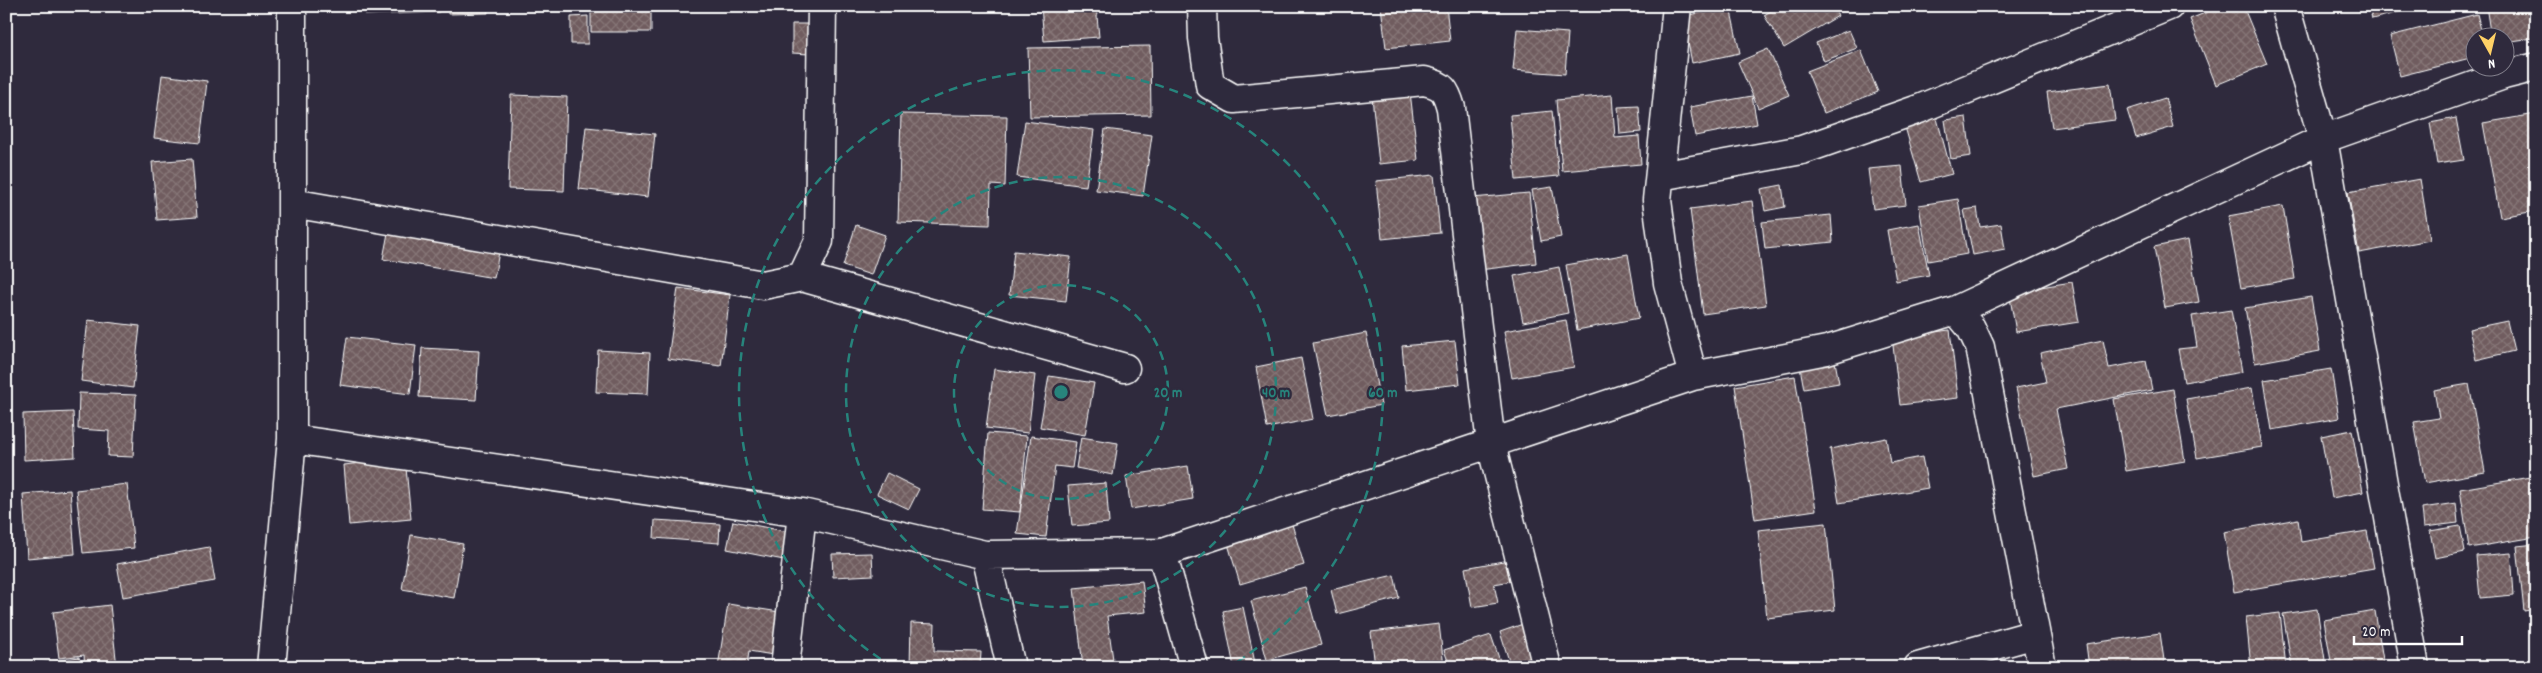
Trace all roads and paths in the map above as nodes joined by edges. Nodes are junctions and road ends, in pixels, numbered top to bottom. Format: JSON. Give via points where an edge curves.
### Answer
{"nodes":[{"id":1,"x":292,"y":6,"type":"edge"},
{"id":2,"x":822,"y":6,"type":"edge"},
{"id":3,"x":1202,"y":6,"type":"edge"},
{"id":4,"x":1677,"y":6,"type":"edge"},
{"id":5,"x":2169,"y":6,"type":"edge"},
{"id":6,"x":2285,"y":6,"type":"edge"},
{"id":7,"x":2536,"y":66,"type":"edge"},
{"id":8,"x":2323,"y":139,"type":"junction"},
{"id":9,"x":1660,"y":176,"type":"junction"},
{"id":10,"x":292,"y":203,"type":"junction"},
{"id":11,"x":802,"y":277,"type":"junction"},
{"id":12,"x":1956,"y":310,"type":"junction"},
{"id":13,"x":1125,"y":368,"type":"dead end"},
{"id":14,"x":1694,"y":376,"type":"junction"},
{"id":15,"x":292,"y":439,"type":"junction"},
{"id":16,"x":1491,"y":444,"type":"junction"},
{"id":17,"x":802,"y":513,"type":"junction"},
{"id":18,"x":1162,"y":553,"type":"junction"},
{"id":19,"x":985,"y":555,"type":"junction"},
{"id":20,"x":2036,"y":634,"type":"junction"},
{"id":21,"x":271,"y":667,"type":"edge"},
{"id":22,"x":786,"y":667,"type":"edge"},
{"id":23,"x":1010,"y":667,"type":"edge"},
{"id":24,"x":1194,"y":667,"type":"edge"},
{"id":25,"x":1547,"y":667,"type":"edge"},
{"id":26,"x":1918,"y":667,"type":"edge"},
{"id":27,"x":2042,"y":667,"type":"edge"},
{"id":28,"x":2415,"y":667,"type":"edge"}],
"edges":[{"from":1,"to":10,"type":"street"},
{"from":2,"to":11,"type":"street","via":[[819,241]]},
{"from":3,"to":16,"type":"street","via":[[1210,84],[1234,98],[1424,81],[1439,84],[1447,91],[1453,118]]},
{"from":4,"to":9,"type":"street"},
{"from":5,"to":9,"type":"street","via":[[1919,109],[1802,150]]},
{"from":6,"to":8,"type":"street"},
{"from":7,"to":8,"type":"street"},
{"from":8,"to":12,"type":"street"},
{"from":8,"to":28,"type":"street"},
{"from":9,"to":14,"type":"street","via":[[1657,200],[1668,283]]},
{"from":10,"to":11,"type":"street","via":[[763,285]]},
{"from":10,"to":15,"type":"street"},
{"from":11,"to":13,"type":"street"},
{"from":12,"to":14,"type":"street","via":[[1828,350]]},
{"from":12,"to":20,"type":"street","via":[[1971,328],[1980,347]]},
{"from":14,"to":16,"type":"street"},
{"from":15,"to":17,"type":"street"},
{"from":15,"to":21,"type":"street"},
{"from":16,"to":18,"type":"street"},
{"from":16,"to":25,"type":"street"},
{"from":17,"to":19,"type":"street"},
{"from":17,"to":22,"type":"street"},
{"from":18,"to":19,"type":"street"},
{"from":18,"to":24,"type":"street"},
{"from":19,"to":23,"type":"street"},
{"from":20,"to":26,"type":"street"},
{"from":20,"to":27,"type":"street"}]}
